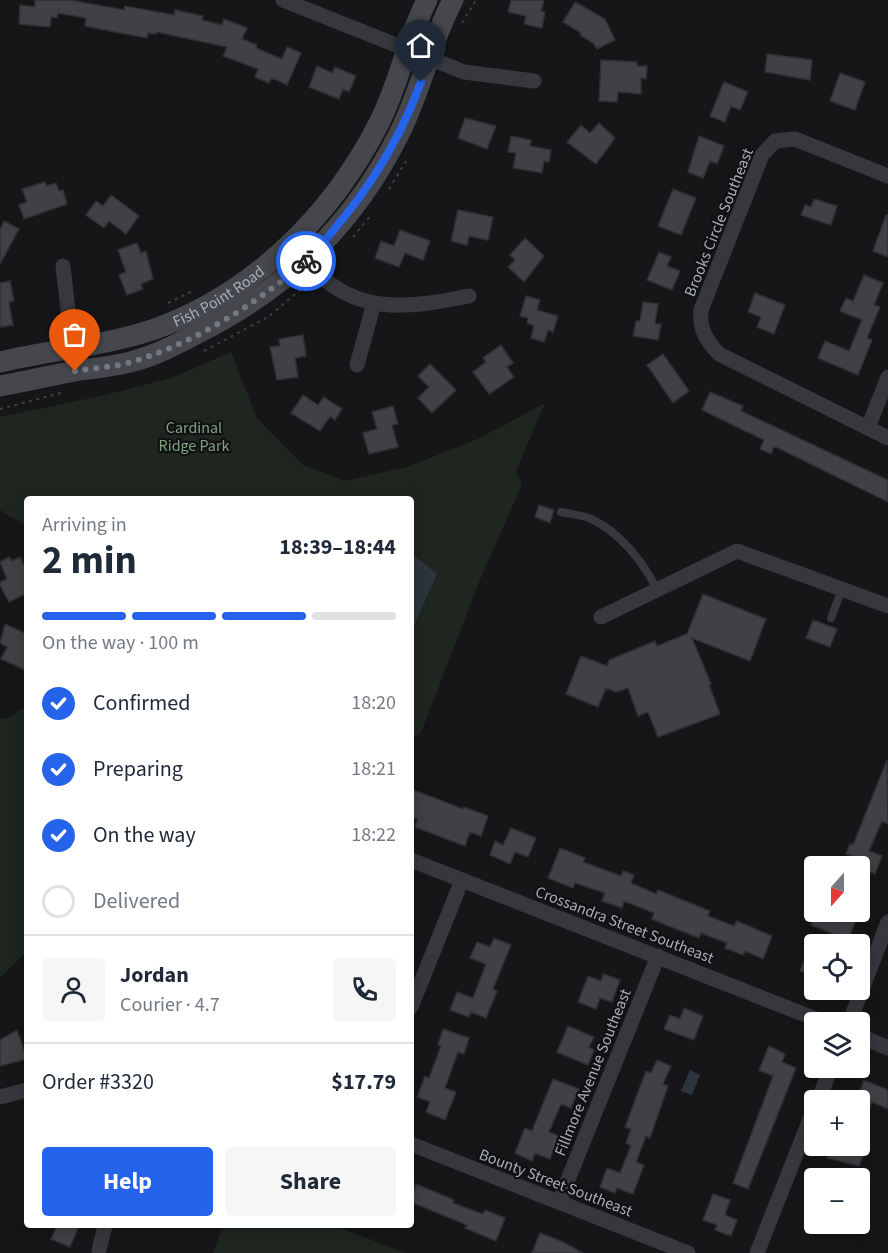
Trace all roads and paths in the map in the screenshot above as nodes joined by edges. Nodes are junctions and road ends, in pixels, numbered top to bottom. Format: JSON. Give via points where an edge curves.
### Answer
{"nodes":[{"id":1,"x":284,"y":0,"type":"edge"},
{"id":2,"x":427,"y":0,"type":"edge"},
{"id":3,"x":453,"y":0,"type":"edge"},
{"id":4,"x":407,"y":52,"type":"junction"},
{"id":5,"x":429,"y":60,"type":"junction"},
{"id":6,"x":534,"y":81,"type":"dead end"},
{"id":7,"x":888,"y":176,"type":"edge"},
{"id":8,"x":306,"y":261,"type":"junction"},
{"id":9,"x":63,"y":266,"type":"dead end"},
{"id":10,"x":198,"y":289,"type":"dead end"},
{"id":11,"x":469,"y":296,"type":"dead end"},
{"id":12,"x":374,"y":303,"type":"junction"},
{"id":13,"x":159,"y":307,"type":"dead end"},
{"id":14,"x":72,"y":348,"type":"junction"},
{"id":15,"x":0,"y":362,"type":"edge"},
{"id":16,"x":357,"y":365,"type":"dead end"},
{"id":17,"x":75,"y":371,"type":"junction"},
{"id":18,"x":888,"y":377,"type":"edge"},
{"id":19,"x":0,"y":386,"type":"edge"},
{"id":20,"x":868,"y":428,"type":"junction"},
{"id":21,"x":888,"y":438,"type":"edge"},
{"id":22,"x":561,"y":512,"type":"dead end"},
{"id":23,"x":842,"y":589,"type":"junction"},
{"id":24,"x":657,"y":590,"type":"junction"},
{"id":25,"x":888,"y":606,"type":"edge"},
{"id":26,"x":601,"y":617,"type":"dead end"},
{"id":27,"x":831,"y":618,"type":"dead end"},
{"id":28,"x":414,"y":861,"type":"edge"},
{"id":29,"x":462,"y":880,"type":"junction"},
{"id":30,"x":888,"y":922,"type":"edge"},
{"id":31,"x":658,"y":956,"type":"junction"},
{"id":32,"x":414,"y":1000,"type":"edge"},
{"id":33,"x":853,"y":1012,"type":"edge"},
{"id":34,"x":804,"y":1014,"type":"edge"},
{"id":35,"x":870,"y":1040,"type":"edge"},
{"id":36,"x":888,"y":1048,"type":"edge"},
{"id":37,"x":24,"y":1091,"type":"edge"},
{"id":38,"x":0,"y":1097,"type":"edge"},
{"id":39,"x":804,"y":1134,"type":"edge"},
{"id":40,"x":414,"y":1145,"type":"edge"},
{"id":41,"x":559,"y":1202,"type":"junction"},
{"id":42,"x":104,"y":1228,"type":"edge"},
{"id":43,"x":99,"y":1250,"type":"dead end"},
{"id":44,"x":688,"y":1253,"type":"edge"},
{"id":45,"x":757,"y":1253,"type":"edge"}],
"edges":[{"from":1,"to":4,"type":"street"},
{"from":2,"to":4,"type":"street","name":"Fish Point Road"},
{"from":3,"to":5,"type":"street","name":"Fish Point Road"},
{"from":4,"to":5,"type":"street"},
{"from":4,"to":14,"type":"street","name":"Fish Point Road","via":[[380,122],[357,162],[330,203],[296,238],[234,290],[194,311],[151,330]]},
{"from":5,"to":6,"type":"street","via":[[464,72]]},
{"from":5,"to":8,"type":"street","name":"Fish Point Road","via":[[413,105],[378,172],[346,218]]},
{"from":7,"to":20,"type":"street","name":"Brooks Circle Southeast","via":[[795,139],[775,141],[762,155],[701,310],[700,322],[706,340],[719,354]]},
{"from":8,"to":12,"type":"street","via":[[334,290]]},
{"from":8,"to":17,"type":"street","name":"Fish Point Road","via":[[232,316],[180,342],[134,362]]},
{"from":9,"to":14,"type":"street"},
{"from":10,"to":13,"type":"path"},
{"from":11,"to":12,"type":"street","via":[[419,306]]},
{"from":12,"to":16,"type":"street"},
{"from":14,"to":15,"type":"street","name":"Fish Point Road"},
{"from":14,"to":17,"type":"street"},
{"from":17,"to":19,"type":"street","name":"Fish Point Road"},
{"from":18,"to":20,"type":"street"},
{"from":20,"to":21,"type":"street","name":"Brooks Circle Southeast"},
{"from":22,"to":24,"type":"lane","via":[[589,519],[622,541],[646,568]]},
{"from":23,"to":24,"type":"street","via":[[737,551]]},
{"from":23,"to":25,"type":"street"},
{"from":23,"to":27,"type":"lane"},
{"from":24,"to":26,"type":"street"},
{"from":28,"to":29,"type":"street","name":"Crossandra Street Southeast"},
{"from":29,"to":31,"type":"street","name":"Crossandra Street Southeast"},
{"from":29,"to":32,"type":"street"},
{"from":30,"to":33,"type":"street"},
{"from":31,"to":34,"type":"street","name":"Crossandra Street Southeast"},
{"from":31,"to":41,"type":"street","name":"Fillmore Avenue Southeast"},
{"from":35,"to":36,"type":"street"},
{"from":37,"to":38,"type":"street"},
{"from":39,"to":45,"type":"street"},
{"from":40,"to":41,"type":"street","name":"Bounty Street Southeast"},
{"from":41,"to":44,"type":"street","name":"Bounty Street Southeast"},
{"from":42,"to":43,"type":"street"}]}
